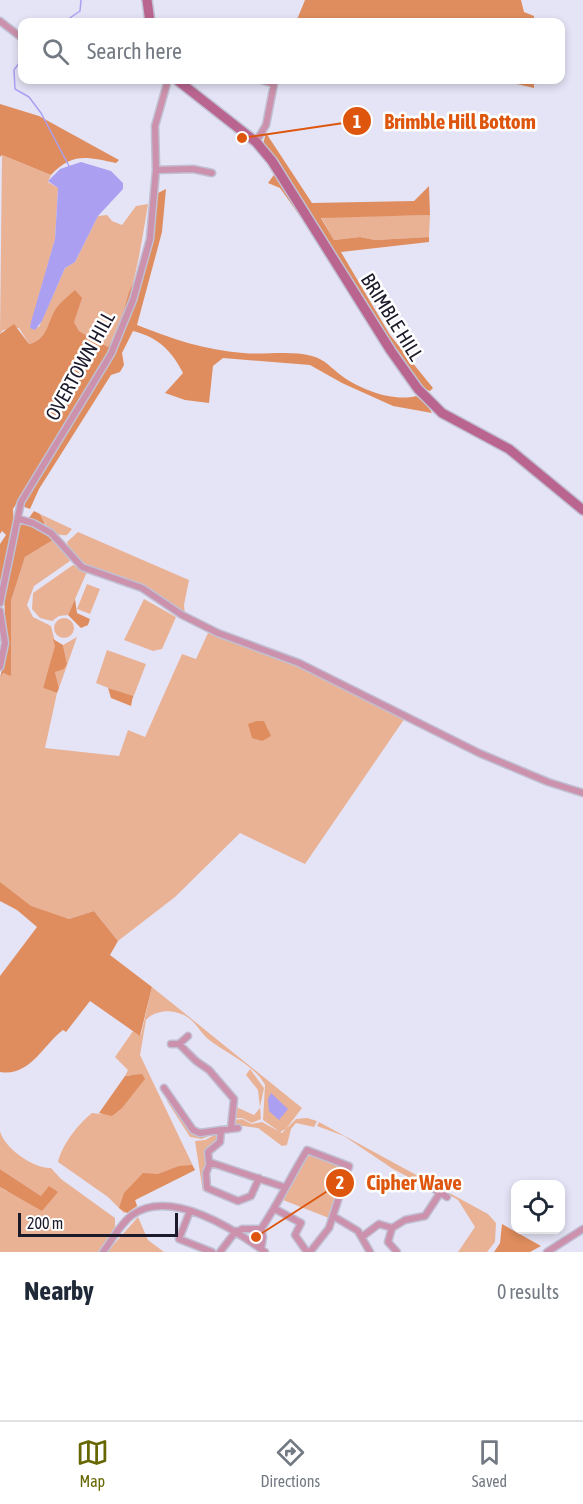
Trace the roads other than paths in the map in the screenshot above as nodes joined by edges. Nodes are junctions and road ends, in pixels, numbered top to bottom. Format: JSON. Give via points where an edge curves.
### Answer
{"nodes":[{"id":1,"x":147,"y":0,"type":"edge"},
{"id":2,"x":149,"y":18,"type":"edge"},
{"id":3,"x":0,"y":21,"type":"edge"},
{"id":4,"x":18,"y":35,"type":"edge"},
{"id":5,"x":167,"y":84,"type":"edge"},
{"id":6,"x":182,"y":84,"type":"edge"},
{"id":7,"x":274,"y":84,"type":"edge"},
{"id":8,"x":256,"y":142,"type":"junction"},
{"id":9,"x":156,"y":170,"type":"junction"},
{"id":10,"x":212,"y":173,"type":"dead end"},
{"id":11,"x":583,"y":510,"type":"edge"},
{"id":12,"x":19,"y":519,"type":"junction"},
{"id":13,"x":0,"y":603,"type":"edge"},
{"id":14,"x":0,"y":611,"type":"edge"},
{"id":15,"x":0,"y":667,"type":"edge"},
{"id":16,"x":583,"y":793,"type":"edge"},
{"id":17,"x":188,"y":1036,"type":"dead end"},
{"id":18,"x":171,"y":1044,"type":"dead end"},
{"id":19,"x":179,"y":1044,"type":"junction"},
{"id":20,"x":165,"y":1088,"type":"dead end"},
{"id":21,"x":221,"y":1130,"type":"junction"},
{"id":22,"x":210,"y":1163,"type":"junction"},
{"id":23,"x":258,"y":1178,"type":"junction"},
{"id":24,"x":426,"y":1184,"type":"dead end"},
{"id":25,"x":284,"y":1187,"type":"junction"},
{"id":26,"x":440,"y":1192,"type":"junction"},
{"id":27,"x":447,"y":1197,"type":"dead end"},
{"id":28,"x":276,"y":1209,"type":"junction"},
{"id":29,"x":190,"y":1212,"type":"junction"},
{"id":30,"x":333,"y":1216,"type":"junction"},
{"id":31,"x":392,"y":1228,"type":"junction"},
{"id":32,"x":583,"y":1228,"type":"edge"},
{"id":33,"x":261,"y":1229,"type":"junction"},
{"id":34,"x":236,"y":1232,"type":"junction"},
{"id":35,"x":363,"y":1236,"type":"junction"},
{"id":36,"x":263,"y":1250,"type":"edge"},
{"id":37,"x":103,"y":1252,"type":"edge"},
{"id":38,"x":212,"y":1252,"type":"edge"},
{"id":39,"x":220,"y":1252,"type":"edge"},
{"id":40,"x":311,"y":1252,"type":"edge"},
{"id":41,"x":370,"y":1252,"type":"edge"},
{"id":42,"x":398,"y":1252,"type":"edge"},
{"id":43,"x":548,"y":1252,"type":"edge"}],
"edges":[{"from":1,"to":2,"type":"main road"},
{"from":3,"to":4,"type":"street"},
{"from":5,"to":9,"type":"street","name":"OVERTOWN HILL","via":[[155,126]]},
{"from":6,"to":8,"type":"main road","name":"BRIMBLE HILL"},
{"from":7,"to":8,"type":"street","via":[[266,125]]},
{"from":8,"to":11,"type":"main road","name":"BRIMBLE HILL","via":[[283,177],[418,389],[442,413],[509,449]]},
{"from":9,"to":10,"type":"street"},
{"from":9,"to":12,"type":"street","name":"OVERTOWN HILL","via":[[148,245],[125,324],[23,497]]},
{"from":12,"to":13,"type":"street","name":"OVERTOWN HILL"},
{"from":12,"to":16,"type":"street","via":[[51,533],[82,567],[142,588],[218,633],[299,663],[479,753]]},
{"from":14,"to":15,"type":"street","via":[[5,643]]},
{"from":17,"to":19,"type":"street"},
{"from":18,"to":19,"type":"street"},
{"from":19,"to":21,"type":"street","via":[[210,1070],[234,1099],[235,1128]]},
{"from":20,"to":21,"type":"street","via":[[193,1130]]},
{"from":21,"to":22,"type":"street","via":[[220,1142],[207,1155]]},
{"from":22,"to":23,"type":"street"},
{"from":22,"to":23,"type":"street","via":[[206,1191],[245,1201]]},
{"from":23,"to":25,"type":"street"},
{"from":24,"to":26,"type":"street"},
{"from":25,"to":28,"type":"street"},
{"from":25,"to":30,"type":"street","via":[[307,1150],[349,1166]]},
{"from":26,"to":27,"type":"street"},
{"from":26,"to":31,"type":"street","via":[[425,1216],[405,1220]]},
{"from":28,"to":33,"type":"street"},
{"from":28,"to":40,"type":"street","via":[[301,1223],[295,1235]]},
{"from":29,"to":34,"type":"street"},
{"from":29,"to":37,"type":"street","via":[[173,1207],[141,1210],[126,1221]]},
{"from":29,"to":38,"type":"street","via":[[178,1241]]},
{"from":30,"to":35,"type":"street"},
{"from":30,"to":40,"type":"street","via":[[324,1237]]},
{"from":31,"to":35,"type":"street","via":[[379,1224]]},
{"from":31,"to":42,"type":"street","via":[[388,1242]]},
{"from":32,"to":43,"type":"street"},
{"from":33,"to":34,"type":"street"},
{"from":33,"to":36,"type":"street"},
{"from":34,"to":36,"type":"street"},
{"from":34,"to":39,"type":"street"},
{"from":35,"to":41,"type":"street"}]}
